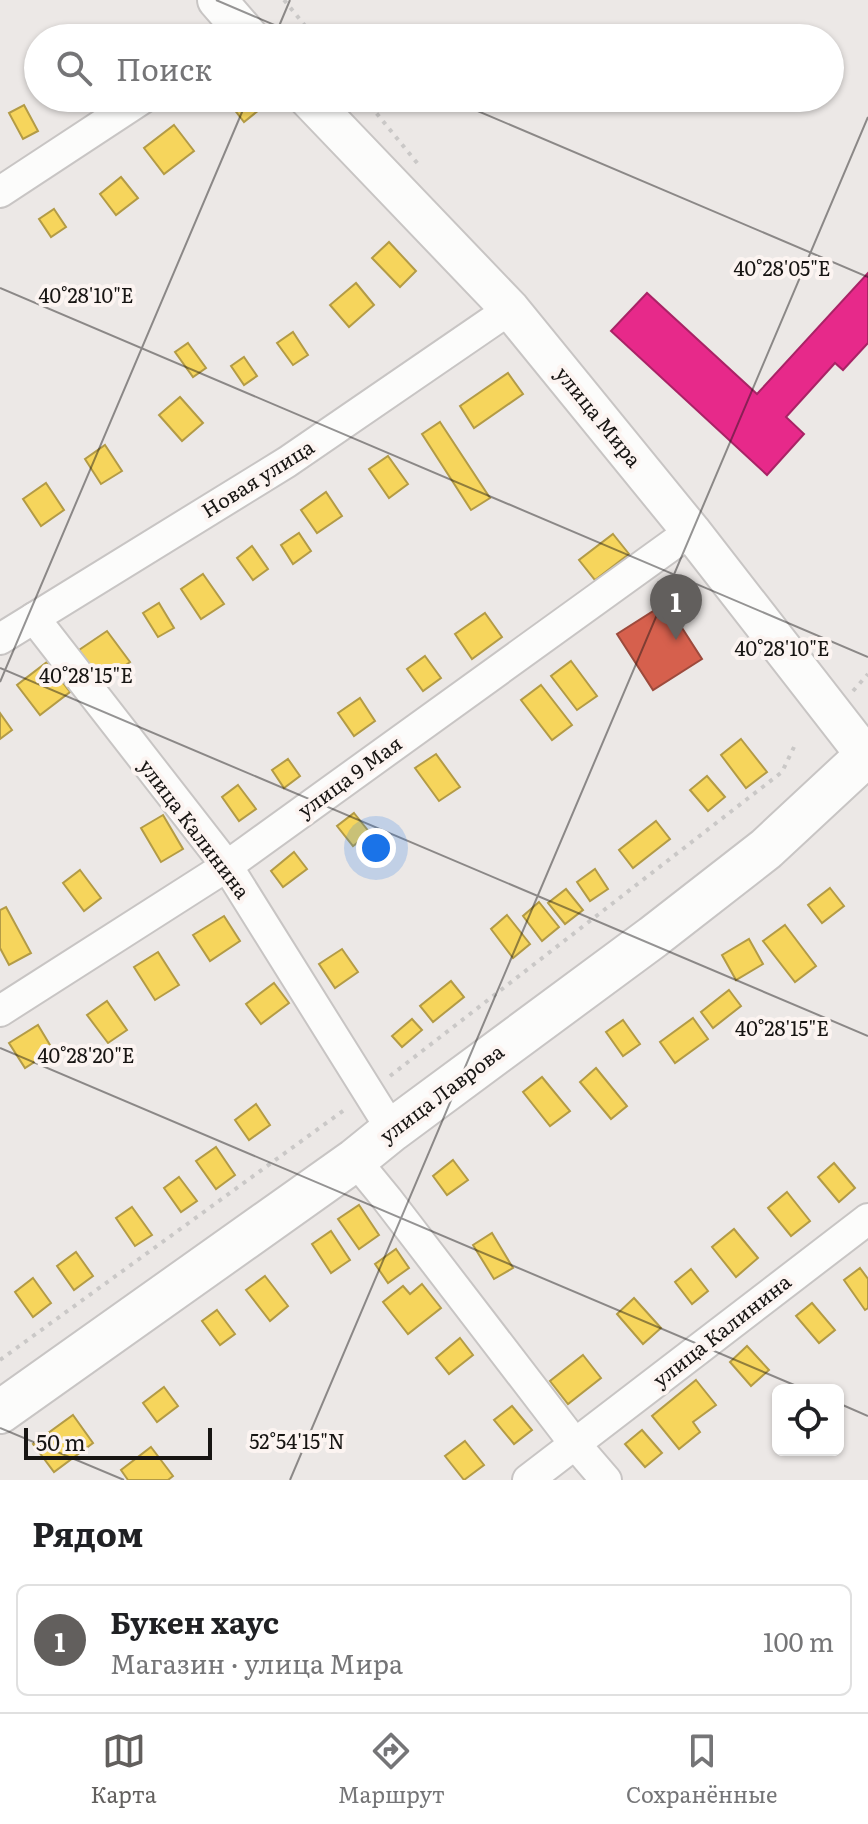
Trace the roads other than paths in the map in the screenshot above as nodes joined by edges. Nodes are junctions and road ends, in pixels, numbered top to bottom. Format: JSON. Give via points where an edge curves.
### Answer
{"nodes":[{"id":1,"x":217,"y":0,"type":"edge"},
{"id":2,"x":234,"y":24,"type":"edge"},
{"id":3,"x":122,"y":112,"type":"edge"},
{"id":4,"x":321,"y":112,"type":"edge"},
{"id":5,"x":0,"y":192,"type":"edge"},
{"id":6,"x":510,"y":309,"type":"junction"},
{"id":7,"x":691,"y":531,"type":"junction"},
{"id":8,"x":34,"y":618,"type":"junction"},
{"id":9,"x":0,"y":639,"type":"edge"},
{"id":10,"x":867,"y":754,"type":"edge"},
{"id":11,"x":227,"y":866,"type":"junction"},
{"id":12,"x":0,"y":1011,"type":"edge"},
{"id":13,"x":392,"y":1130,"type":"junction"},
{"id":14,"x":355,"y":1160,"type":"junction"},
{"id":15,"x":868,"y":1219,"type":"edge"},
{"id":16,"x":0,"y":1412,"type":"edge"},
{"id":17,"x":575,"y":1444,"type":"junction"},
{"id":18,"x":528,"y":1480,"type":"edge"},
{"id":19,"x":606,"y":1480,"type":"edge"}],
"edges":[{"from":1,"to":2,"type":"street"},
{"from":3,"to":5,"type":"street"},
{"from":4,"to":6,"type":"street","name":"улица Мира"},
{"from":6,"to":7,"type":"street","name":"улица Мира"},
{"from":6,"to":8,"type":"street","name":"Новая улица","via":[[287,462]]},
{"from":7,"to":10,"type":"street","name":"улица Мира"},
{"from":7,"to":11,"type":"street","name":"улица 9 Мая"},
{"from":8,"to":9,"type":"street","name":"Новая улица"},
{"from":8,"to":11,"type":"street","name":"улица Калинина"},
{"from":10,"to":13,"type":"main road","name":"улица Лаврова","via":[[766,849]]},
{"from":11,"to":12,"type":"street","name":"улица 9 Мая"},
{"from":11,"to":13,"type":"street","name":"улица Калинина"},
{"from":13,"to":14,"type":"main road","name":"улица Лаврова"},
{"from":14,"to":16,"type":"main road","name":"улица Лаврова"},
{"from":14,"to":17,"type":"street"},
{"from":15,"to":17,"type":"street","name":"улица Калинина"},
{"from":17,"to":18,"type":"street","name":"улица Калинина"},
{"from":17,"to":19,"type":"street"}]}
